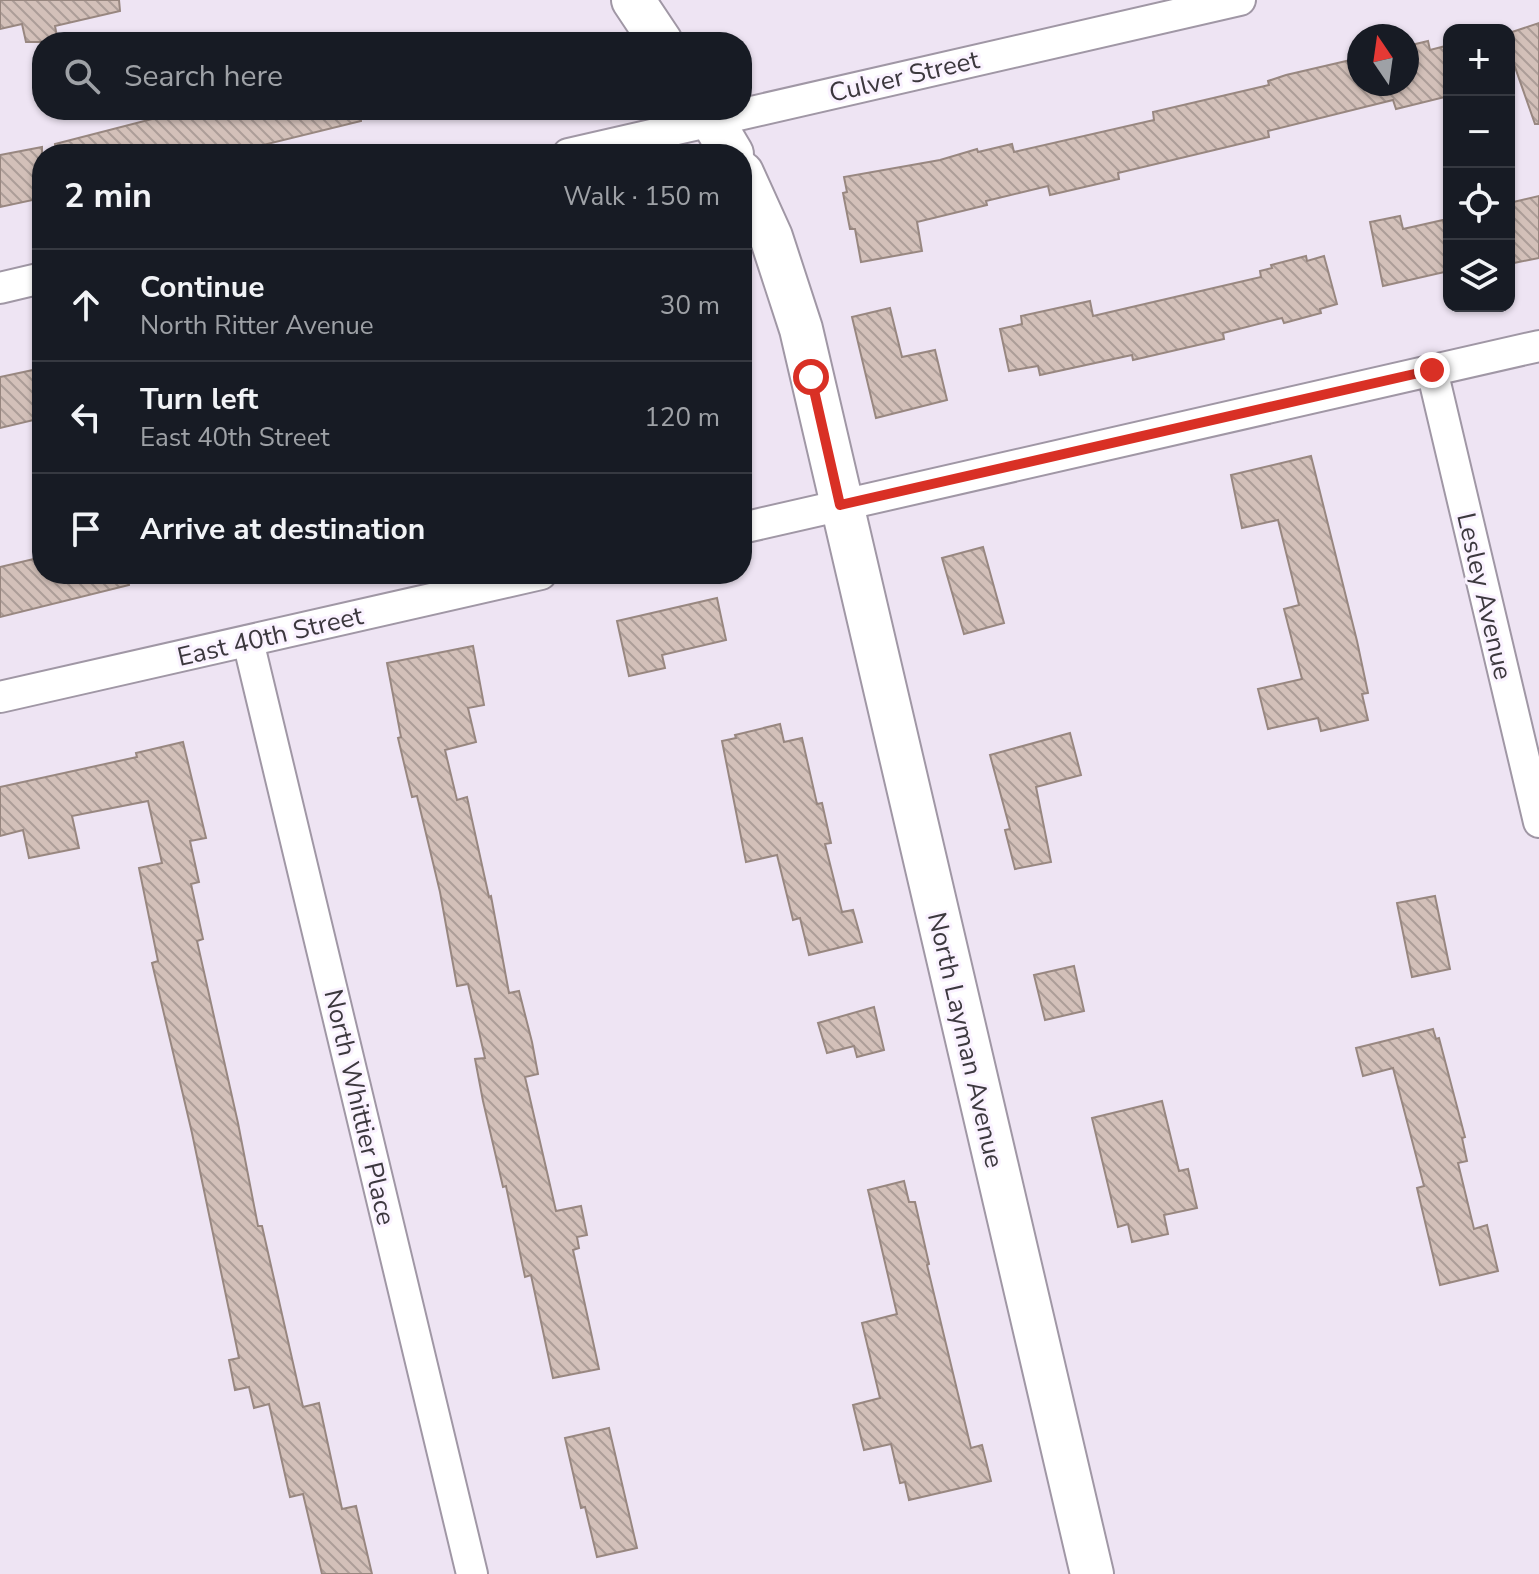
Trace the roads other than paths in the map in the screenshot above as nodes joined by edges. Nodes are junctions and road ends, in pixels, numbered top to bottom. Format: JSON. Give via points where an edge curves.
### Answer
{"nodes":[{"id":1,"x":633,"y":0,"type":"edge"},
{"id":2,"x":1240,"y":0,"type":"edge"},
{"id":3,"x":654,"y":32,"type":"edge"},
{"id":4,"x":752,"y":119,"type":"edge"},
{"id":5,"x":750,"y":120,"type":"edge"},
{"id":6,"x":717,"y":128,"type":"edge"},
{"id":7,"x":625,"y":144,"type":"edge"},
{"id":8,"x":752,"y":195,"type":"edge"},
{"id":9,"x":32,"y":280,"type":"edge"},
{"id":10,"x":0,"y":288,"type":"edge"},
{"id":11,"x":1539,"y":346,"type":"edge"},
{"id":12,"x":1432,"y":370,"type":"junction"},
{"id":13,"x":840,"y":505,"type":"junction"},
{"id":14,"x":752,"y":526,"type":"edge"},
{"id":15,"x":497,"y":584,"type":"edge"},
{"id":16,"x":248,"y":641,"type":"junction"},
{"id":17,"x":0,"y":697,"type":"edge"},
{"id":18,"x":1539,"y":822,"type":"edge"},
{"id":19,"x":472,"y":1574,"type":"edge"},
{"id":20,"x":1092,"y":1574,"type":"edge"}],
"edges":[{"from":1,"to":3,"type":"street"},
{"from":2,"to":4,"type":"street","name":"Culver Street"},
{"from":5,"to":6,"type":"street","name":"Culver Street"},
{"from":6,"to":7,"type":"street","name":"Culver Street"},
{"from":8,"to":13,"type":"street","name":"North Layman Avenue","via":[[792,298]]},
{"from":9,"to":10,"type":"street"},
{"from":11,"to":12,"type":"street"},
{"from":12,"to":13,"type":"street"},
{"from":12,"to":18,"type":"street","name":"Lesley Avenue"},
{"from":13,"to":14,"type":"street"},
{"from":13,"to":20,"type":"street","name":"North Layman Avenue"},
{"from":15,"to":16,"type":"street","name":"East 40th Street"},
{"from":16,"to":17,"type":"street","name":"East 40th Street"},
{"from":16,"to":19,"type":"street","name":"North Whittier Place"}]}
